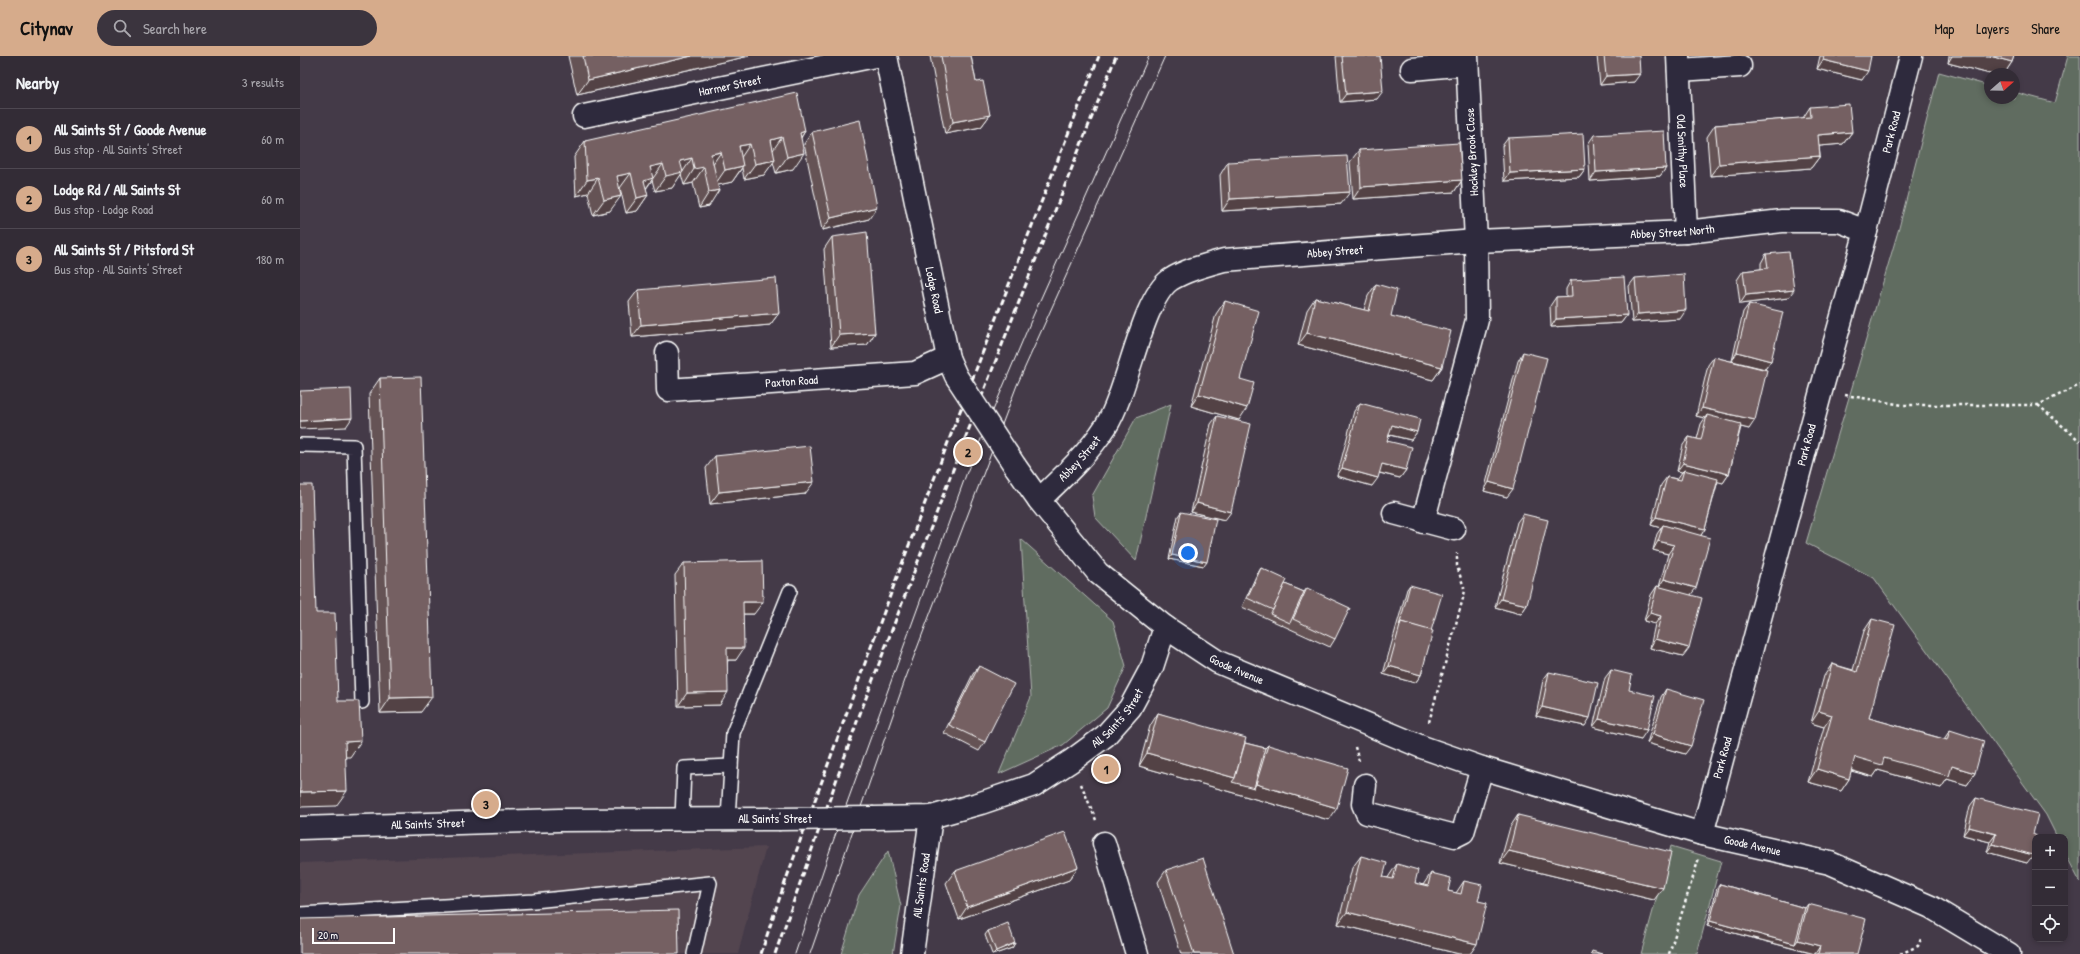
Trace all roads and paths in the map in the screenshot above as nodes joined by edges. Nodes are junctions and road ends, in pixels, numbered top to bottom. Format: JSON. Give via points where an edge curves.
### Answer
{"nodes":[{"id":1,"x":875,"y":56,"type":"edge"},
{"id":2,"x":886,"y":56,"type":"edge"},
{"id":3,"x":1911,"y":56,"type":"edge"},
{"id":4,"x":1468,"y":60,"type":"edge"},
{"id":5,"x":1679,"y":63,"type":"edge"},
{"id":6,"x":1740,"y":66,"type":"dead end"},
{"id":7,"x":1412,"y":69,"type":"dead end"},
{"id":8,"x":584,"y":116,"type":"dead end"},
{"id":9,"x":1866,"y":231,"type":"junction"},
{"id":10,"x":1686,"y":232,"type":"junction"},
{"id":11,"x":1476,"y":241,"type":"junction"},
{"id":12,"x":667,"y":353,"type":"dead end"},
{"id":13,"x":952,"y":367,"type":"junction"},
{"id":14,"x":2080,"y":385,"type":"edge"},
{"id":15,"x":1821,"y":391,"type":"junction"},
{"id":16,"x":2038,"y":405,"type":"junction"},
{"id":17,"x":2080,"y":441,"type":"edge"},
{"id":18,"x":300,"y":445,"type":"edge"},
{"id":19,"x":1039,"y":500,"type":"junction"},
{"id":20,"x":1394,"y":513,"type":"dead end"},
{"id":21,"x":1423,"y":522,"type":"junction"},
{"id":22,"x":1454,"y":529,"type":"joint"},
{"id":23,"x":790,"y":591,"type":"dead end"},
{"id":24,"x":1165,"y":627,"type":"junction"},
{"id":25,"x":362,"y":702,"type":"dead end"},
{"id":26,"x":1348,"y":716,"type":"junction"},
{"id":27,"x":1422,"y":747,"type":"junction"},
{"id":28,"x":1071,"y":761,"type":"junction"},
{"id":29,"x":731,"y":766,"type":"junction"},
{"id":30,"x":1482,"y":768,"type":"junction"},
{"id":31,"x":1365,"y":785,"type":"joint"},
{"id":32,"x":931,"y":817,"type":"junction"},
{"id":33,"x":682,"y":819,"type":"junction"},
{"id":34,"x":728,"y":819,"type":"junction"},
{"id":35,"x":300,"y":828,"type":"edge"},
{"id":36,"x":1702,"y":834,"type":"junction"},
{"id":37,"x":1104,"y":843,"type":"joint"},
{"id":38,"x":300,"y":914,"type":"edge"},
{"id":39,"x":1921,"y":939,"type":"dead end"},
{"id":40,"x":694,"y":954,"type":"edge"},
{"id":41,"x":912,"y":954,"type":"edge"},
{"id":42,"x":1137,"y":954,"type":"edge"},
{"id":43,"x":1669,"y":954,"type":"edge"},
{"id":44,"x":1900,"y":954,"type":"edge"},
{"id":45,"x":2009,"y":954,"type":"edge"}],
"edges":[{"from":1,"to":8,"type":"street","name":"Harmer Street"},
{"from":2,"to":13,"type":"street","name":"Lodge Road"},
{"from":3,"to":9,"type":"street","name":"Park Road"},
{"from":4,"to":7,"type":"street","name":"Hockley Brook Close"},
{"from":4,"to":11,"type":"street","name":"Hockley Brook Close"},
{"from":5,"to":6,"type":"street","name":"Old Smithy Place"},
{"from":5,"to":10,"type":"street","name":"Old Smithy Place"},
{"from":9,"to":10,"type":"street","name":"Abbey Street North","via":[[1839,222],[1782,221]]},
{"from":9,"to":15,"type":"street","name":"Park Road"},
{"from":10,"to":11,"type":"street","name":"Abbey Street North"},
{"from":11,"to":19,"type":"street","name":"Abbey Street","via":[[1224,260],[1192,269],[1169,281],[1153,302],[1107,425],[1084,455]]},
{"from":11,"to":21,"type":"street","via":[[1477,320]]},
{"from":12,"to":13,"type":"street","name":"Paxton Road","via":[[668,390],[915,373]]},
{"from":13,"to":19,"type":"street","name":"Lodge Road","bridge":true},
{"from":14,"to":16,"type":"path"},
{"from":15,"to":16,"type":"path","via":[[1903,405]]},
{"from":15,"to":36,"type":"street","name":"Park Road"},
{"from":16,"to":17,"type":"path"},
{"from":18,"to":25,"type":"lane","via":[[354,446]]},
{"from":19,"to":24,"type":"street","name":"Goode Avenue","via":[[1098,573]]},
{"from":20,"to":21,"type":"street"},
{"from":21,"to":22,"type":"street"},
{"from":22,"to":27,"type":"path","via":[[1458,542],[1457,566],[1465,591]]},
{"from":23,"to":29,"type":"lane","via":[[733,733]]},
{"from":24,"to":26,"type":"street","name":"Goode Avenue","via":[[1218,662]]},
{"from":24,"to":28,"type":"street","name":"All Saints' Street","via":[[1152,667],[1130,708],[1105,736]]},
{"from":26,"to":27,"type":"street","name":"Goode Avenue"},
{"from":26,"to":31,"type":"path"},
{"from":27,"to":30,"type":"street","name":"Goode Avenue"},
{"from":28,"to":32,"type":"street","name":"All Saints' Street","via":[[1034,785]]},
{"from":28,"to":37,"type":"path"},
{"from":29,"to":33,"type":"lane","via":[[684,768]]},
{"from":29,"to":34,"type":"lane"},
{"from":30,"to":31,"type":"street","via":[[1463,832],[1455,836],[1367,813],[1363,804]]},
{"from":30,"to":36,"type":"street","name":"Goode Avenue"},
{"from":32,"to":34,"type":"street","name":"All Saints' Street","bridge":true},
{"from":32,"to":41,"type":"street","name":"All Saints' Road"},
{"from":33,"to":34,"type":"street","name":"All Saints' Street"},
{"from":33,"to":35,"type":"street","name":"All Saints' Street"},
{"from":36,"to":43,"type":"path","via":[[1698,866]]},
{"from":36,"to":45,"type":"street","name":"Goode Avenue","via":[[1830,862],[1931,907]]},
{"from":37,"to":42,"type":"street"},
{"from":38,"to":40,"type":"lane","via":[[534,901],[710,883]]},
{"from":39,"to":44,"type":"path","via":[[1918,946]]}]}
